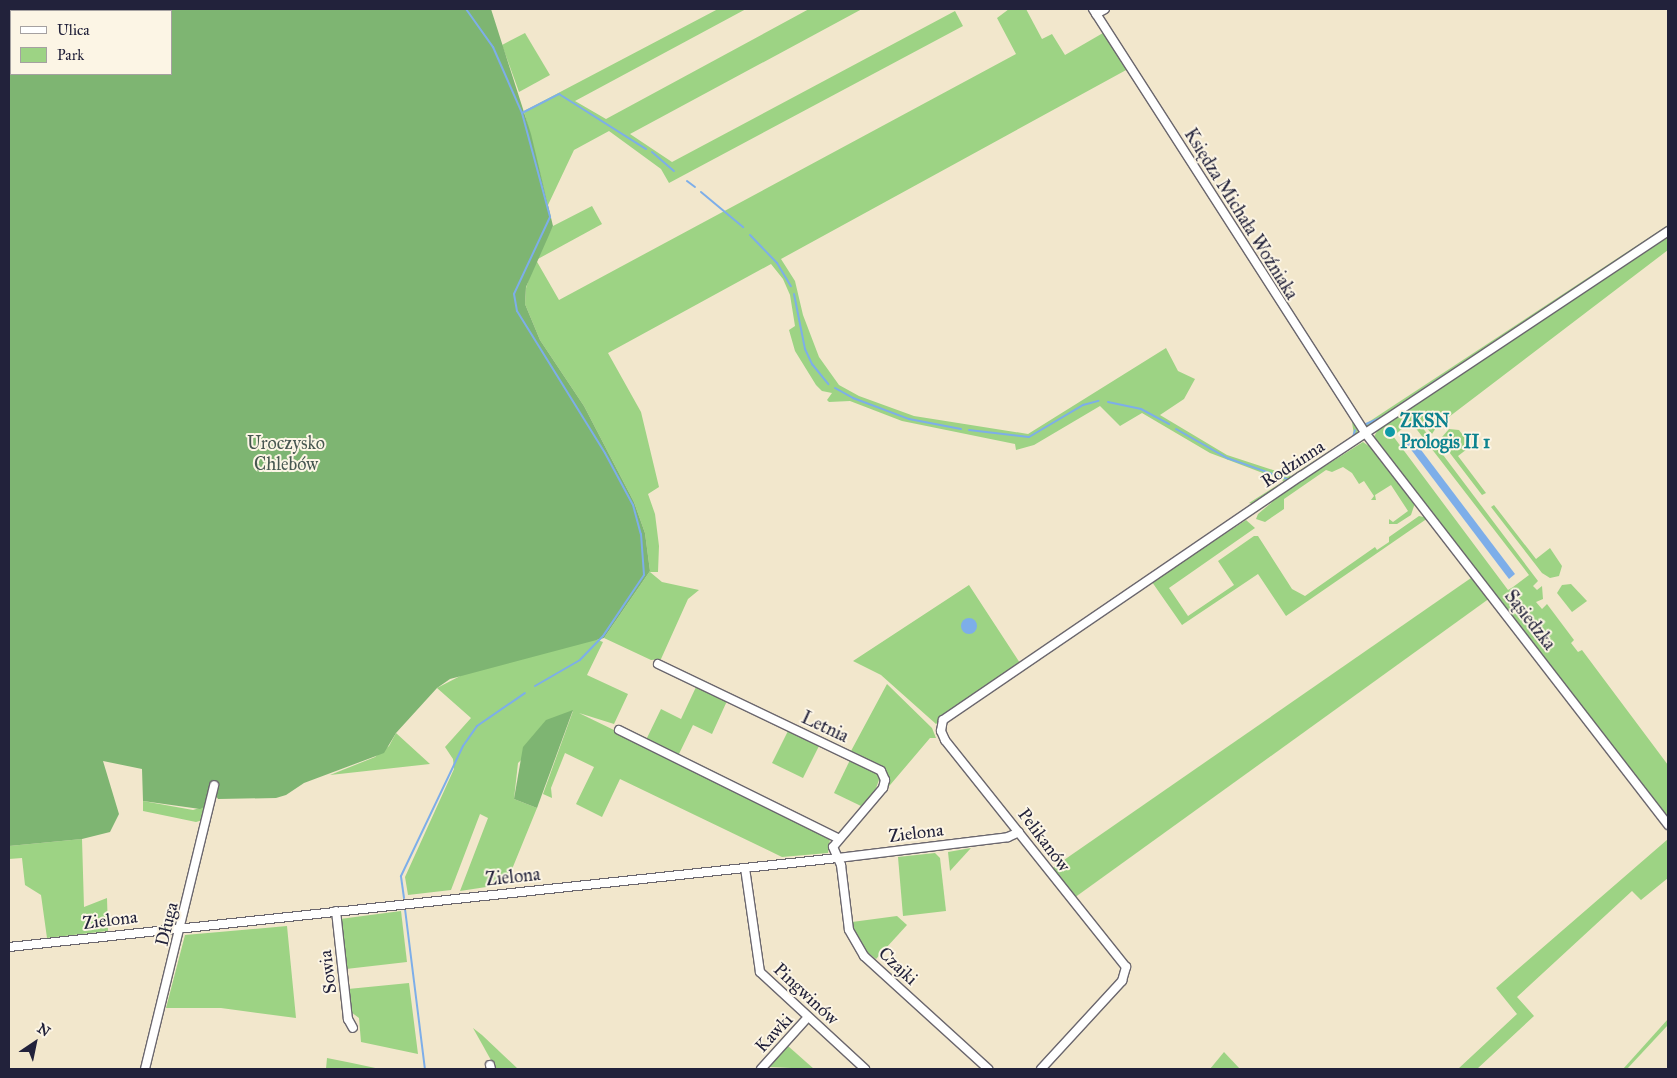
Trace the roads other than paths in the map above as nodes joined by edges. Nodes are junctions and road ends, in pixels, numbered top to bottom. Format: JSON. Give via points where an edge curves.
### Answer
{"nodes":[{"id":1,"x":1105,"y":9,"type":"edge"},
{"id":2,"x":1095,"y":11,"type":"edge"},
{"id":3,"x":1668,"y":232,"type":"edge"},
{"id":4,"x":1366,"y":434,"type":"junction"},
{"id":5,"x":658,"y":664,"type":"dead end"},
{"id":6,"x":940,"y":728,"type":"joint"},
{"id":7,"x":619,"y":730,"type":"dead end"},
{"id":8,"x":214,"y":785,"type":"dead end"},
{"id":9,"x":1668,"y":825,"type":"edge"},
{"id":10,"x":1019,"y":832,"type":"junction"},
{"id":11,"x":838,"y":838,"type":"junction"},
{"id":12,"x":838,"y":858,"type":"junction"},
{"id":13,"x":745,"y":868,"type":"junction"},
{"id":14,"x":336,"y":911,"type":"junction"},
{"id":15,"x":182,"y":927,"type":"junction"},
{"id":16,"x":9,"y":947,"type":"edge"},
{"id":17,"x":808,"y":1017,"type":"junction"},
{"id":18,"x":353,"y":1028,"type":"dead end"},
{"id":19,"x":145,"y":1069,"type":"edge"},
{"id":20,"x":761,"y":1069,"type":"edge"},
{"id":21,"x":865,"y":1069,"type":"edge"},
{"id":22,"x":988,"y":1069,"type":"edge"},
{"id":23,"x":1041,"y":1069,"type":"edge"}],
"edges":[{"from":1,"to":2,"type":"street"},
{"from":2,"to":4,"type":"street","name":"Księdza Michała Woźniaka"},
{"from":3,"to":4,"type":"street","name":"Rodzinna"},
{"from":4,"to":6,"type":"street","name":"Rodzinna","via":[[959,708],[945,719]]},
{"from":4,"to":9,"type":"street","name":"Sąsiedzka"},
{"from":5,"to":11,"type":"street","name":"Letnia","via":[[881,771],[885,780],[883,788]]},
{"from":6,"to":10,"type":"street","name":"Pelikanów","via":[[945,740]]},
{"from":7,"to":11,"type":"street"},
{"from":8,"to":15,"type":"street","name":"Długa"},
{"from":10,"to":12,"type":"street","name":"Zielona","via":[[1008,837]]},
{"from":10,"to":23,"type":"street","name":"Pelikanów","via":[[1126,967],[1122,981]]},
{"from":11,"to":12,"type":"street","via":[[833,847]]},
{"from":12,"to":13,"type":"street","name":"Zielona"},
{"from":12,"to":22,"type":"street","name":"Czajki","via":[[854,944]]},
{"from":13,"to":14,"type":"street","name":"Zielona"},
{"from":13,"to":17,"type":"street","name":"Pingwinów","via":[[760,972]]},
{"from":14,"to":15,"type":"street","name":"Zielona"},
{"from":14,"to":18,"type":"street","name":"Sowia","via":[[348,1019]]},
{"from":15,"to":16,"type":"street","name":"Zielona"},
{"from":15,"to":19,"type":"street","name":"Długa"},
{"from":17,"to":20,"type":"street","name":"Kawki"},
{"from":17,"to":21,"type":"street","name":"Pingwinów"}]}
